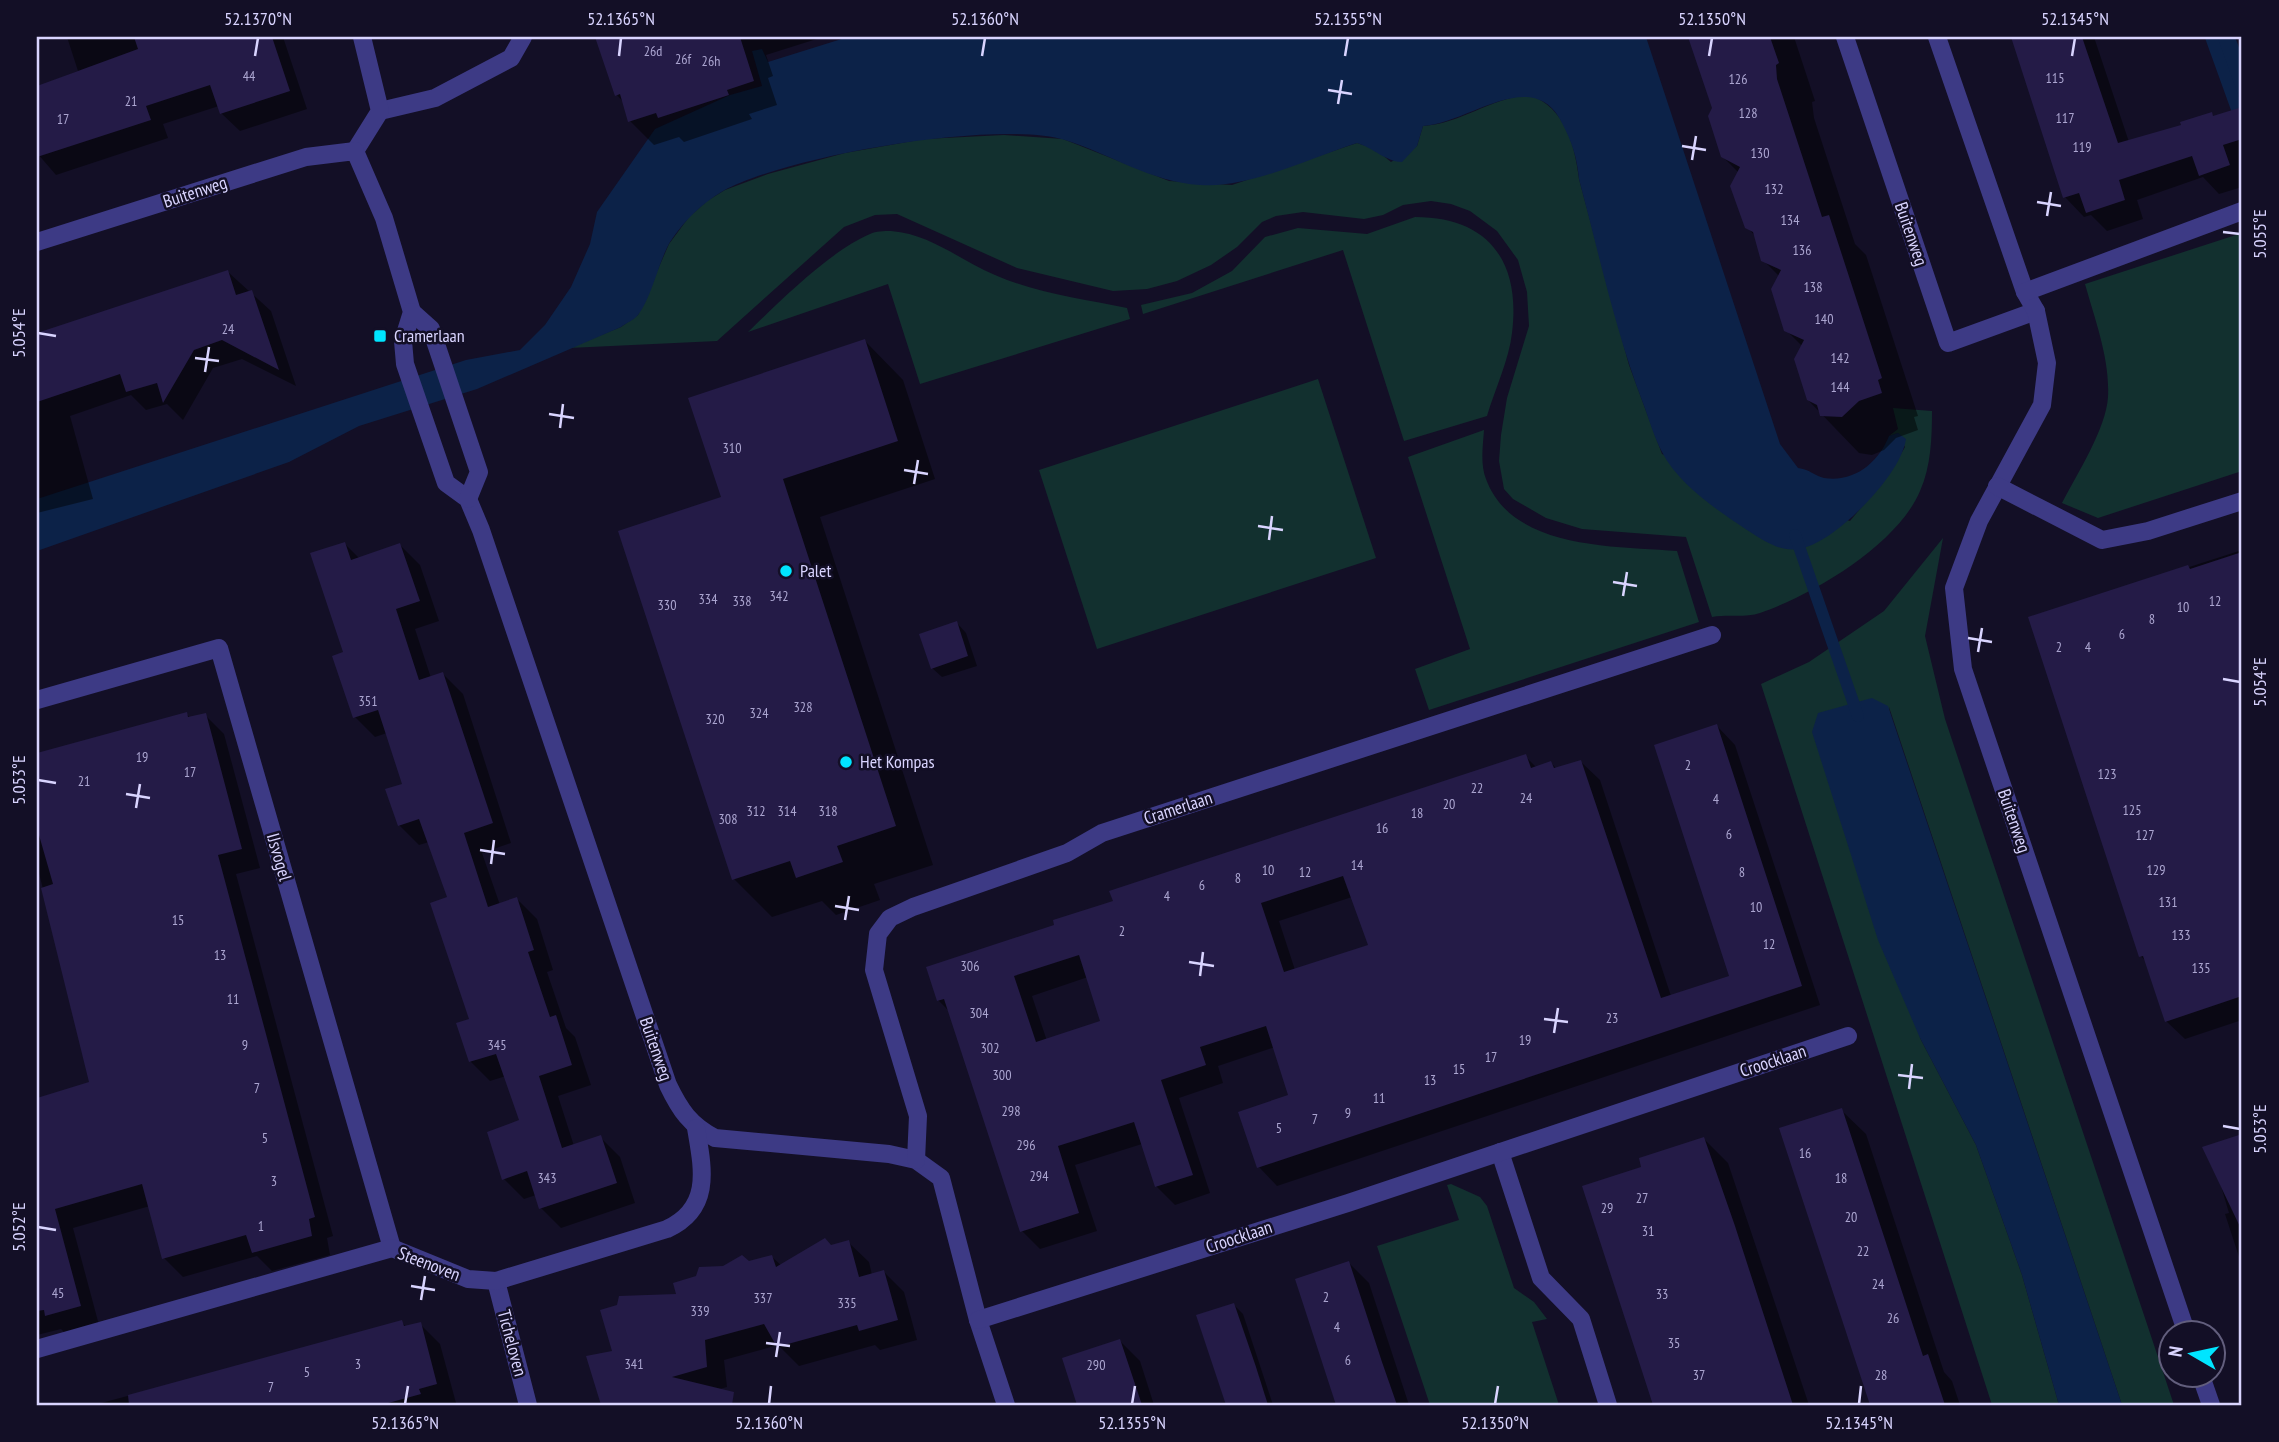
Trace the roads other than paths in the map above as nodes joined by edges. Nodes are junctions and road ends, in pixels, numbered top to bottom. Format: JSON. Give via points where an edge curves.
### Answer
{"nodes":[{"id":1,"x":362,"y":37,"type":"edge"},
{"id":2,"x":523,"y":37,"type":"edge"},
{"id":3,"x":1845,"y":37,"type":"edge"},
{"id":4,"x":1937,"y":37,"type":"edge"},
{"id":5,"x":380,"y":111,"type":"junction"},
{"id":6,"x":355,"y":151,"type":"junction"},
{"id":7,"x":2242,"y":211,"type":"edge"},
{"id":8,"x":37,"y":242,"type":"edge"},
{"id":9,"x":2025,"y":292,"type":"junction"},
{"id":10,"x":2036,"y":311,"type":"junction"},
{"id":11,"x":412,"y":312,"type":"junction"},
{"id":12,"x":1997,"y":486,"type":"junction"},
{"id":13,"x":468,"y":499,"type":"junction"},
{"id":14,"x":2242,"y":500,"type":"edge"},
{"id":15,"x":1712,"y":635,"type":"dead end"},
{"id":16,"x":37,"y":700,"type":"edge"},
{"id":17,"x":1848,"y":1036,"type":"dead end"},
{"id":18,"x":696,"y":1128,"type":"junction"},
{"id":19,"x":1500,"y":1152,"type":"junction"},
{"id":20,"x":916,"y":1160,"type":"junction"},
{"id":21,"x":392,"y":1248,"type":"junction"},
{"id":22,"x":496,"y":1281,"type":"junction"},
{"id":23,"x":978,"y":1320,"type":"junction"},
{"id":24,"x":2182,"y":1320,"type":"edge"},
{"id":25,"x":37,"y":1349,"type":"edge"},
{"id":26,"x":528,"y":1405,"type":"edge"},
{"id":27,"x":1006,"y":1405,"type":"edge"},
{"id":28,"x":1608,"y":1405,"type":"edge"}],
"edges":[{"from":1,"to":5,"type":"street"},
{"from":2,"to":5,"type":"street","via":[[511,58],[435,98]]},
{"from":3,"to":10,"type":"street","name":"Buitenweg","via":[[1948,343]]},
{"from":4,"to":9,"type":"street","name":"Buitenweg"},
{"from":5,"to":6,"type":"street"},
{"from":6,"to":8,"type":"street","name":"Buitenweg","via":[[306,156]]},
{"from":6,"to":11,"type":"street","via":[[384,218]]},
{"from":7,"to":9,"type":"street"},
{"from":9,"to":10,"type":"street","name":"Buitenweg"},
{"from":10,"to":12,"type":"street","name":"Buitenweg","via":[[2048,363],[2042,405]]},
{"from":11,"to":13,"type":"street","via":[[431,329],[478,472]]},
{"from":11,"to":13,"type":"street","name":"Buitenweg","via":[[403,341],[405,364],[446,483]]},
{"from":12,"to":14,"type":"street","via":[[2102,540],[2148,531]]},
{"from":12,"to":24,"type":"street","name":"Buitenweg","via":[[1954,588],[1964,669]]},
{"from":13,"to":18,"type":"street","name":"Buitenweg","via":[[668,1086]]},
{"from":15,"to":20,"type":"street","name":"Cramerlaan","via":[[1102,833],[1067,853],[890,918],[878,934],[873,970],[918,1116]]},
{"from":16,"to":21,"type":"street","name":"IJsvogel","via":[[219,648]]},
{"from":17,"to":19,"type":"street","name":"Croocklaan"},
{"from":18,"to":20,"type":"street","via":[[715,1138]]},
{"from":18,"to":22,"type":"street","name":"Steenoven","via":[[703,1168],[694,1211],[685,1221]]},
{"from":19,"to":23,"type":"street","name":"Croocklaan"},
{"from":19,"to":28,"type":"street","via":[[1541,1278],[1581,1319]]},
{"from":20,"to":23,"type":"street","via":[[941,1178]]},
{"from":21,"to":22,"type":"street","name":"Steenoven","via":[[468,1279]]},
{"from":21,"to":25,"type":"street","name":"Steenoven"},
{"from":22,"to":26,"type":"street","name":"Ticheloven"},
{"from":23,"to":27,"type":"street"}]}
